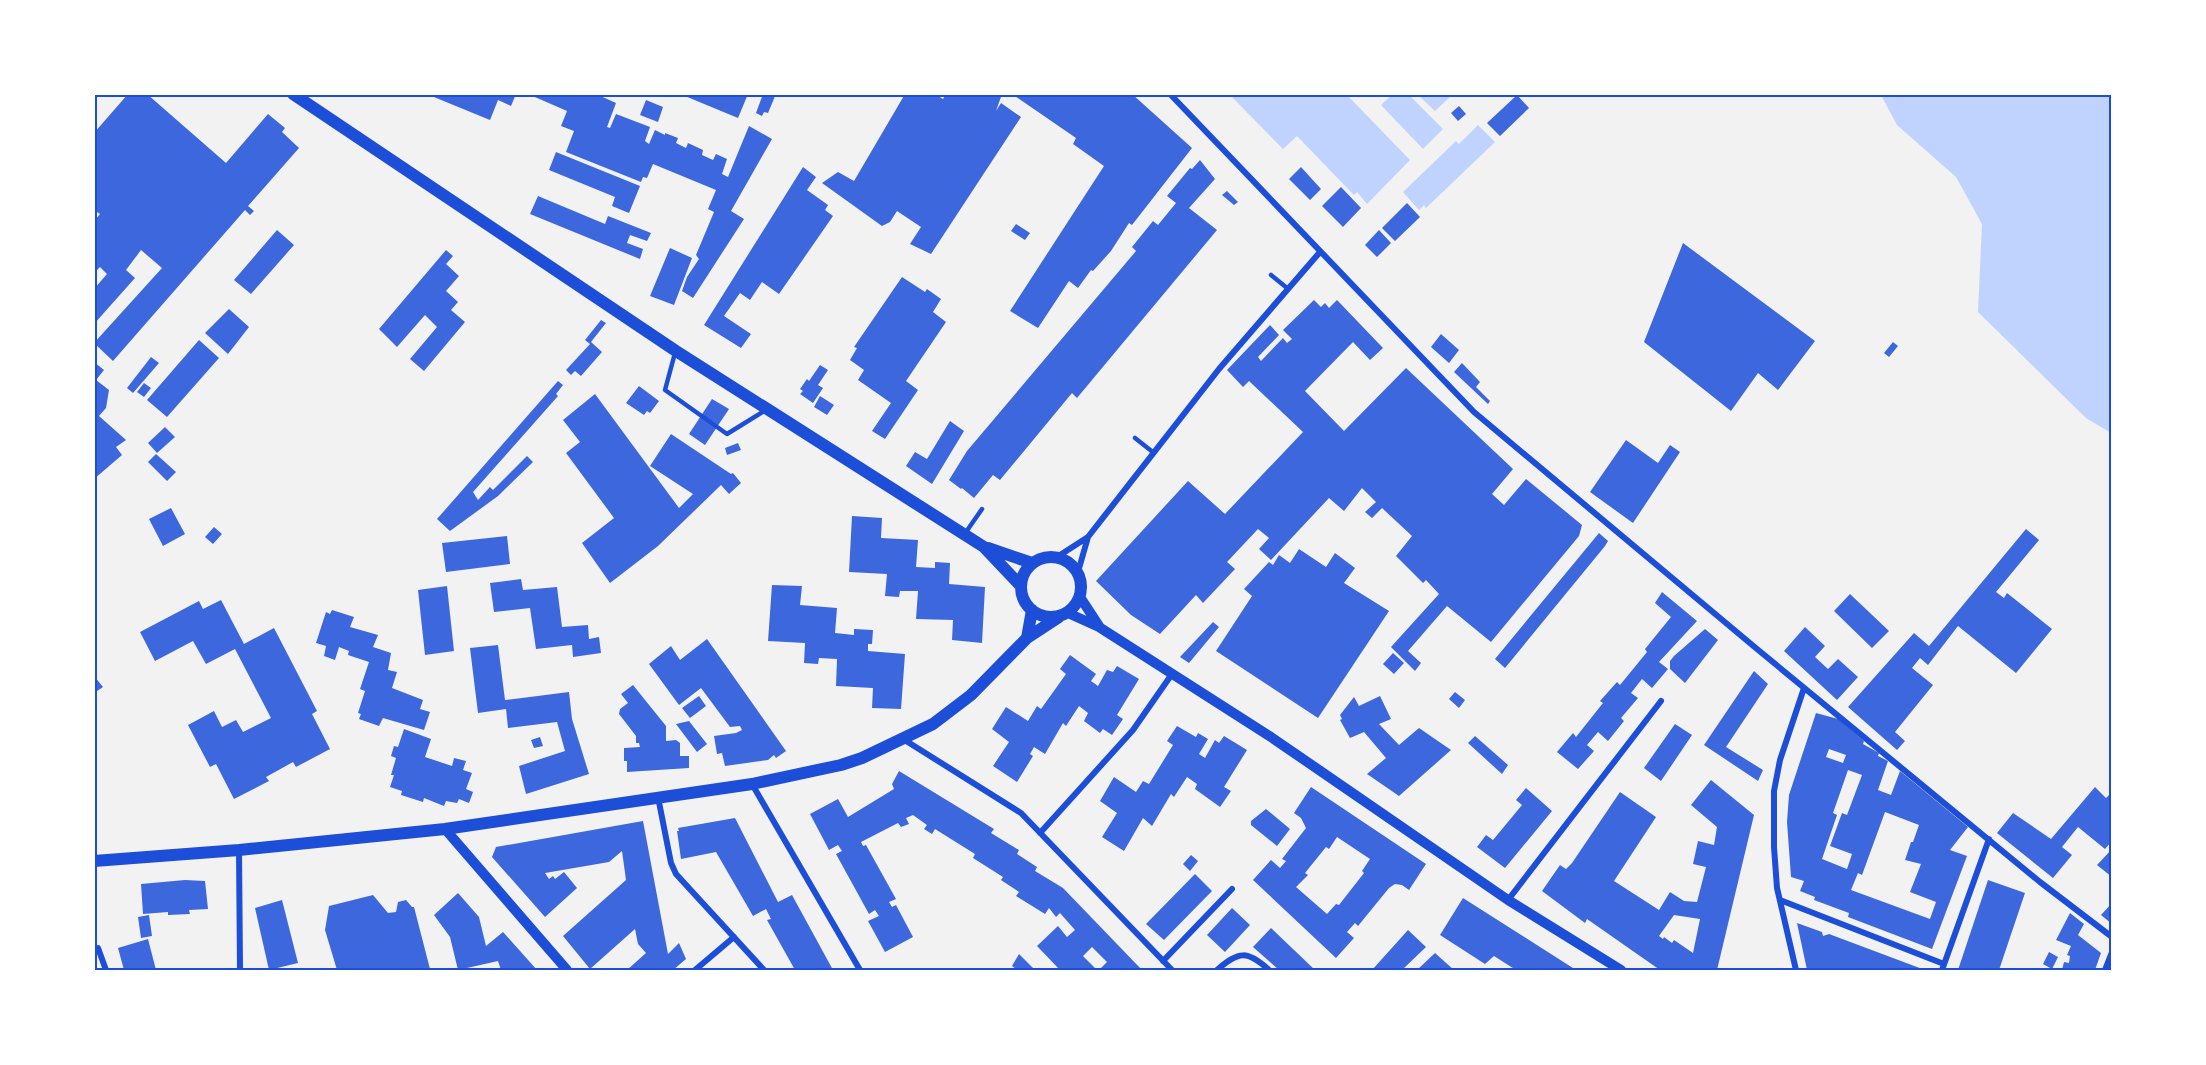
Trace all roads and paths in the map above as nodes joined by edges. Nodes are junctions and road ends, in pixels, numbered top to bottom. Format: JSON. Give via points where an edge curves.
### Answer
{"nodes":[{"id":1,"x":293,"y":94,"type":"edge"},
{"id":2,"x":1170,"y":94,"type":"edge"},
{"id":3,"x":1320,"y":252,"type":"junction"},
{"id":4,"x":1271,"y":275,"type":"dead end"},
{"id":5,"x":1287,"y":288,"type":"junction"},
{"id":6,"x":676,"y":351,"type":"junction"},
{"id":7,"x":767,"y":409,"type":"junction"},
{"id":8,"x":1135,"y":438,"type":"dead end"},
{"id":9,"x":1154,"y":453,"type":"junction"},
{"id":10,"x":982,"y":509,"type":"dead end"},
{"id":11,"x":964,"y":535,"type":"junction"},
{"id":12,"x":1088,"y":537,"type":"junction"},
{"id":13,"x":984,"y":547,"type":"junction"},
{"id":14,"x":1057,"y":557,"type":"junction"},
{"id":15,"x":1032,"y":563,"type":"junction"},
{"id":16,"x":1078,"y":572,"type":"junction"},
{"id":17,"x":1020,"y":585,"type":"junction"},
{"id":18,"x":1080,"y":597,"type":"junction"},
{"id":19,"x":1032,"y":610,"type":"junction"},
{"id":20,"x":1063,"y":615,"type":"junction"},
{"id":21,"x":1099,"y":627,"type":"junction"},
{"id":22,"x":1027,"y":638,"type":"junction"},
{"id":23,"x":1172,"y":674,"type":"junction"},
{"id":24,"x":1803,"y":688,"type":"junction"},
{"id":25,"x":1661,"y":701,"type":"dead end"},
{"id":26,"x":903,"y":740,"type":"junction"},
{"id":27,"x":752,"y":784,"type":"junction"},
{"id":28,"x":658,"y":798,"type":"junction"},
{"id":29,"x":445,"y":829,"type":"junction"},
{"id":30,"x":1040,"y":833,"type":"junction"},
{"id":31,"x":1989,"y":839,"type":"junction"},
{"id":32,"x":239,"y":850,"type":"junction"},
{"id":33,"x":94,"y":861,"type":"edge"},
{"id":34,"x":1232,"y":889,"type":"dead end"},
{"id":35,"x":1508,"y":900,"type":"junction"},
{"id":36,"x":1780,"y":900,"type":"junction"},
{"id":37,"x":735,"y":937,"type":"junction"},
{"id":38,"x":2112,"y":937,"type":"edge"},
{"id":39,"x":98,"y":948,"type":"dead end"},
{"id":40,"x":2112,"y":952,"type":"edge"},
{"id":41,"x":1163,"y":961,"type":"junction"},
{"id":42,"x":1943,"y":967,"type":"edge"},
{"id":43,"x":106,"y":970,"type":"edge"},
{"id":44,"x":240,"y":970,"type":"edge"},
{"id":45,"x":567,"y":970,"type":"edge"},
{"id":46,"x":694,"y":970,"type":"edge"},
{"id":47,"x":764,"y":970,"type":"edge"},
{"id":48,"x":860,"y":970,"type":"edge"},
{"id":49,"x":1172,"y":970,"type":"edge"},
{"id":50,"x":1217,"y":970,"type":"edge"},
{"id":51,"x":1269,"y":970,"type":"edge"},
{"id":52,"x":1621,"y":970,"type":"edge"},
{"id":53,"x":1796,"y":970,"type":"edge"},
{"id":54,"x":2105,"y":970,"type":"edge"}],
"edges":[{"from":1,"to":6,"type":"main road"},
{"from":2,"to":3,"type":"street"},
{"from":3,"to":5,"type":"street"},
{"from":3,"to":24,"type":"street","via":[[1474,412]]},
{"from":4,"to":5,"type":"lane"},
{"from":5,"to":9,"type":"street"},
{"from":6,"to":7,"type":"main road"},
{"from":6,"to":7,"type":"lane","via":[[665,390],[727,434]]},
{"from":7,"to":11,"type":"main road"},
{"from":8,"to":9,"type":"lane"},
{"from":9,"to":12,"type":"street"},
{"from":10,"to":11,"type":"lane"},
{"from":11,"to":13,"type":"main road"},
{"from":12,"to":14,"type":"street"},
{"from":12,"to":16,"type":"street"},
{"from":13,"to":15,"type":"main road"},
{"from":13,"to":17,"type":"main road"},
{"from":14,"to":15,"type":"main road"},
{"from":14,"to":16,"type":"main road"},
{"from":15,"to":17,"type":"main road"},
{"from":16,"to":18,"type":"main road"},
{"from":17,"to":19,"type":"main road"},
{"from":18,"to":20,"type":"main road"},
{"from":18,"to":21,"type":"street"},
{"from":19,"to":20,"type":"main road","via":[[1040,615]]},
{"from":19,"to":22,"type":"main road"},
{"from":20,"to":21,"type":"street"},
{"from":20,"to":22,"type":"main road"},
{"from":21,"to":23,"type":"street"},
{"from":22,"to":26,"type":"main road","via":[[955,709]]},
{"from":23,"to":30,"type":"street","via":[[1133,730]]},
{"from":23,"to":35,"type":"street"},
{"from":24,"to":31,"type":"street"},
{"from":24,"to":36,"type":"street","via":[[1774,791],[1774,847]]},
{"from":25,"to":35,"type":"street"},
{"from":26,"to":27,"type":"main road","via":[[841,765]]},
{"from":26,"to":30,"type":"street","via":[[1021,813]]},
{"from":27,"to":28,"type":"main road"},
{"from":27,"to":48,"type":"street"},
{"from":28,"to":29,"type":"main road"},
{"from":28,"to":37,"type":"street","via":[[676,874]]},
{"from":29,"to":32,"type":"main road"},
{"from":29,"to":45,"type":"street"},
{"from":30,"to":41,"type":"street"},
{"from":31,"to":38,"type":"street"},
{"from":31,"to":42,"type":"street"},
{"from":32,"to":33,"type":"main road"},
{"from":32,"to":44,"type":"street"},
{"from":34,"to":41,"type":"street"},
{"from":35,"to":52,"type":"street"},
{"from":36,"to":42,"type":"street"},
{"from":36,"to":53,"type":"street"},
{"from":37,"to":46,"type":"street"},
{"from":37,"to":47,"type":"street"},
{"from":39,"to":43,"type":"street"},
{"from":40,"to":54,"type":"street"},
{"from":41,"to":49,"type":"street"},
{"from":50,"to":51,"type":"street","via":[[1234,956],[1242,955],[1250,956]]}]}
